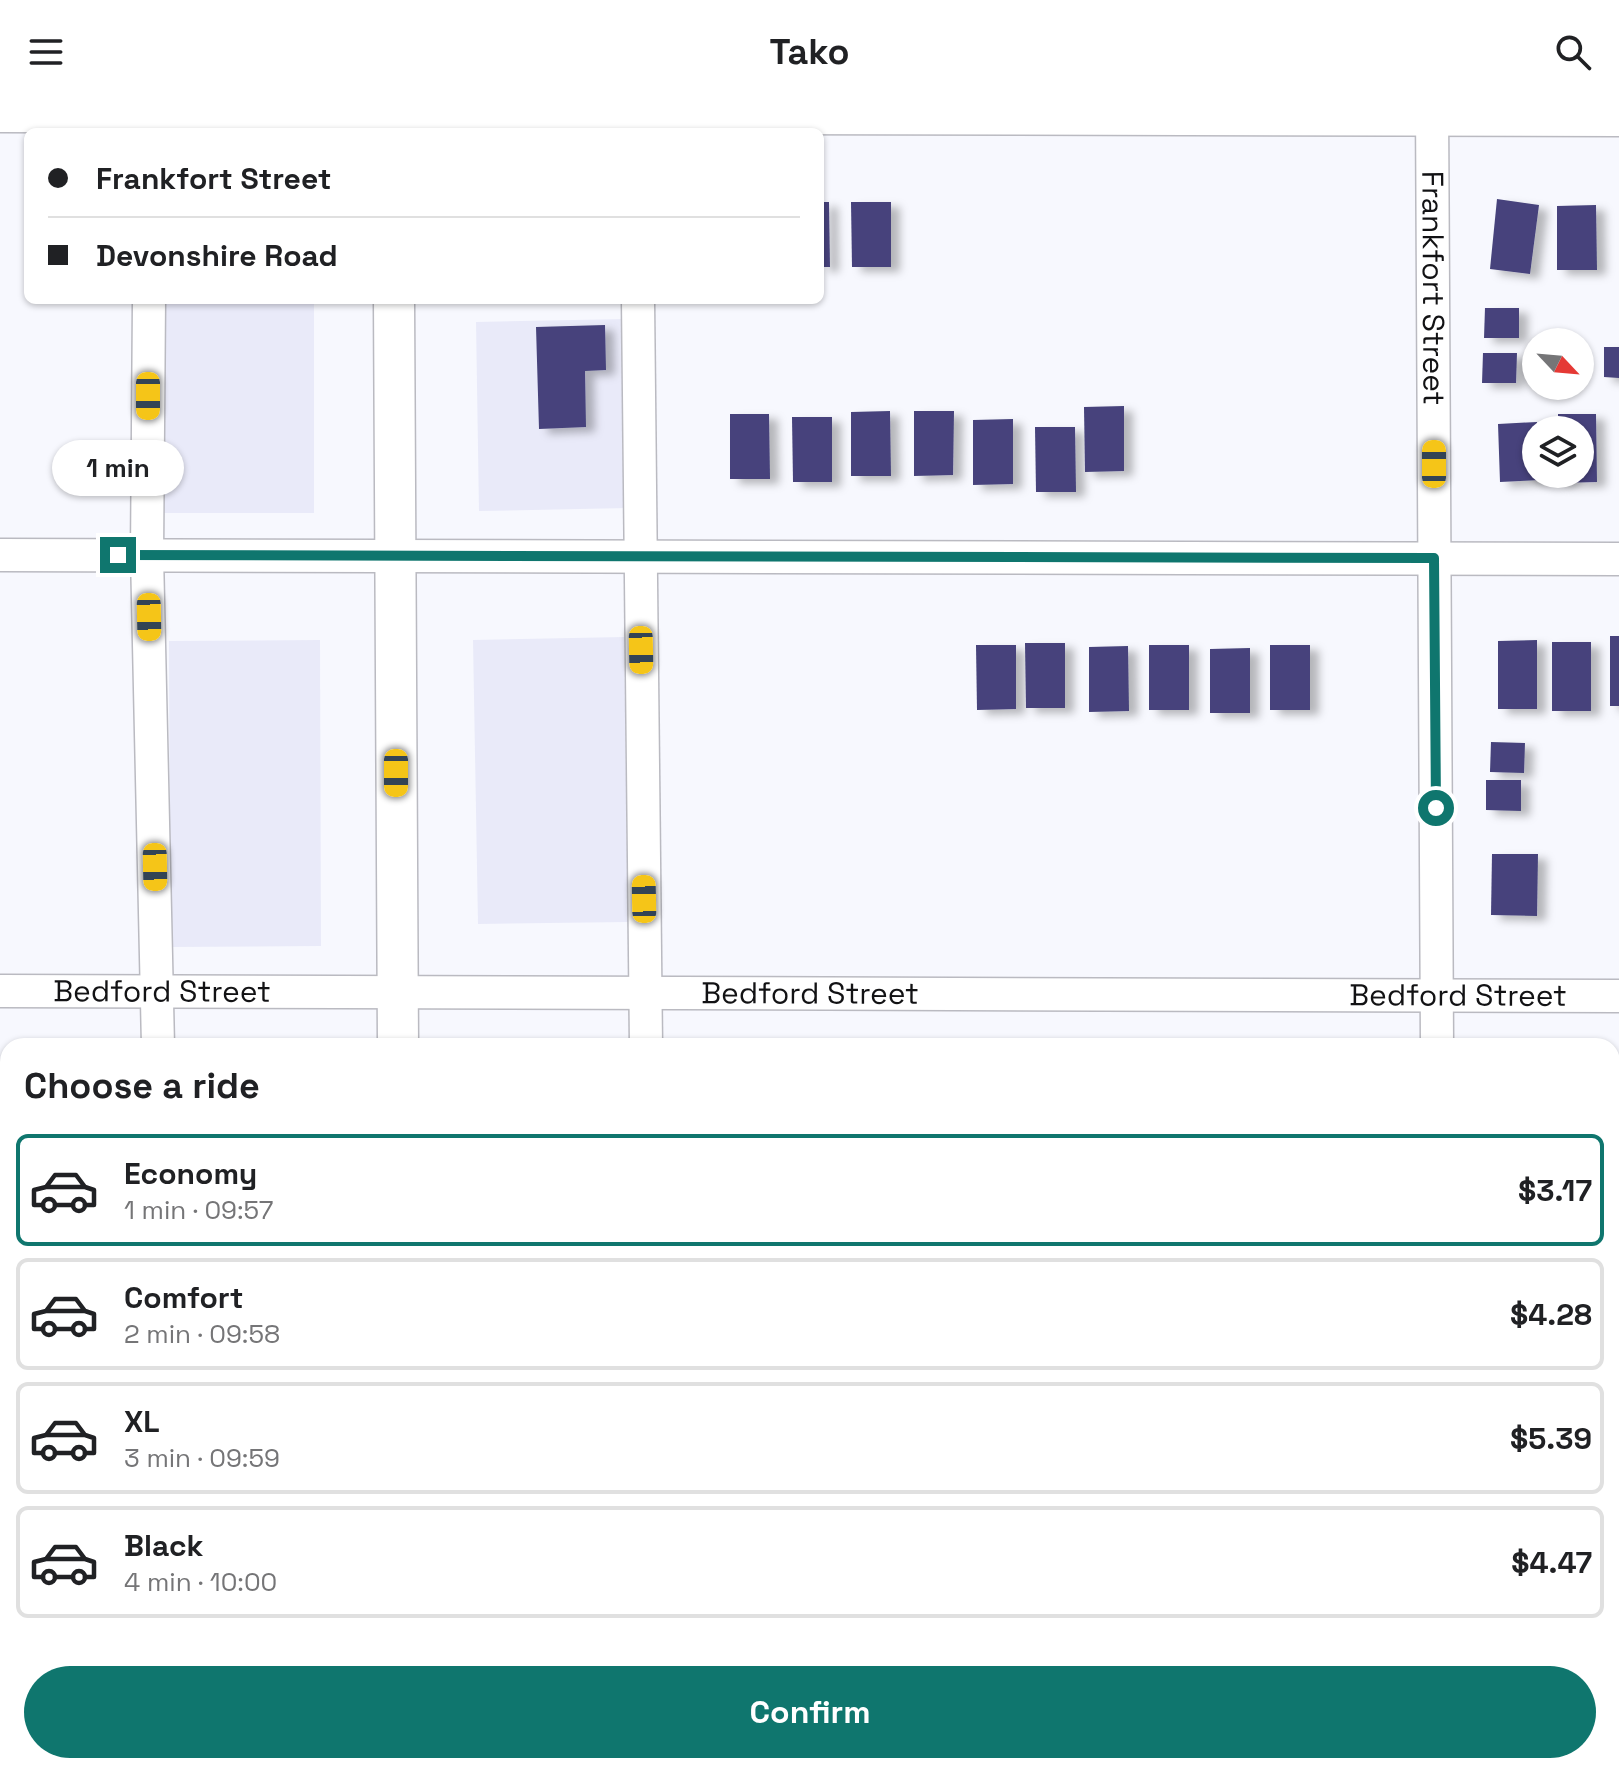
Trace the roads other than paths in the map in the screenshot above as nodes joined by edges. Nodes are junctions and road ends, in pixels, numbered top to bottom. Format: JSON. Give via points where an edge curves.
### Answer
{"nodes":[{"id":1,"x":1432,"y":112,"type":"edge"},
{"id":2,"x":0,"y":116,"type":"edge"},
{"id":3,"x":150,"y":118,"type":"edge"},
{"id":4,"x":393,"y":118,"type":"edge"},
{"id":5,"x":636,"y":118,"type":"edge"},
{"id":6,"x":1619,"y":120,"type":"edge"},
{"id":7,"x":149,"y":304,"type":"edge"},
{"id":8,"x":394,"y":304,"type":"edge"},
{"id":9,"x":638,"y":304,"type":"edge"},
{"id":10,"x":0,"y":555,"type":"edge"},
{"id":11,"x":147,"y":555,"type":"junction"},
{"id":12,"x":395,"y":555,"type":"junction"},
{"id":13,"x":640,"y":556,"type":"junction"},
{"id":14,"x":1434,"y":558,"type":"junction"},
{"id":15,"x":1619,"y":559,"type":"edge"},
{"id":16,"x":0,"y":991,"type":"edge"},
{"id":17,"x":158,"y":991,"type":"junction"},
{"id":18,"x":398,"y":991,"type":"junction"},
{"id":19,"x":645,"y":992,"type":"junction"},
{"id":20,"x":1437,"y":996,"type":"junction"},
{"id":21,"x":1619,"y":996,"type":"edge"},
{"id":22,"x":158,"y":1038,"type":"edge"},
{"id":23,"x":398,"y":1038,"type":"edge"},
{"id":24,"x":646,"y":1038,"type":"edge"},
{"id":25,"x":1437,"y":1038,"type":"edge"}],
"edges":[{"from":1,"to":5,"type":"street"},
{"from":1,"to":6,"type":"street"},
{"from":1,"to":14,"type":"street","name":"Frankfort Street"},
{"from":2,"to":3,"type":"street"},
{"from":3,"to":4,"type":"street"},
{"from":4,"to":5,"type":"street"},
{"from":7,"to":11,"type":"street"},
{"from":8,"to":12,"type":"main road"},
{"from":9,"to":13,"type":"street"},
{"from":10,"to":11,"type":"street"},
{"from":11,"to":12,"type":"street"},
{"from":11,"to":17,"type":"street"},
{"from":12,"to":13,"type":"street"},
{"from":12,"to":18,"type":"main road"},
{"from":13,"to":14,"type":"street"},
{"from":13,"to":19,"type":"street"},
{"from":14,"to":15,"type":"street"},
{"from":14,"to":20,"type":"street","name":"Frankfort Street"},
{"from":16,"to":17,"type":"street","name":"Bedford Street"},
{"from":17,"to":18,"type":"street","name":"Bedford Street"},
{"from":17,"to":22,"type":"street"},
{"from":18,"to":19,"type":"street","name":"Bedford Street"},
{"from":18,"to":23,"type":"main road"},
{"from":19,"to":20,"type":"street","name":"Bedford Street"},
{"from":19,"to":24,"type":"street"},
{"from":20,"to":21,"type":"street","name":"Bedford Street"},
{"from":20,"to":25,"type":"street","name":"Frankfort Street"}]}
